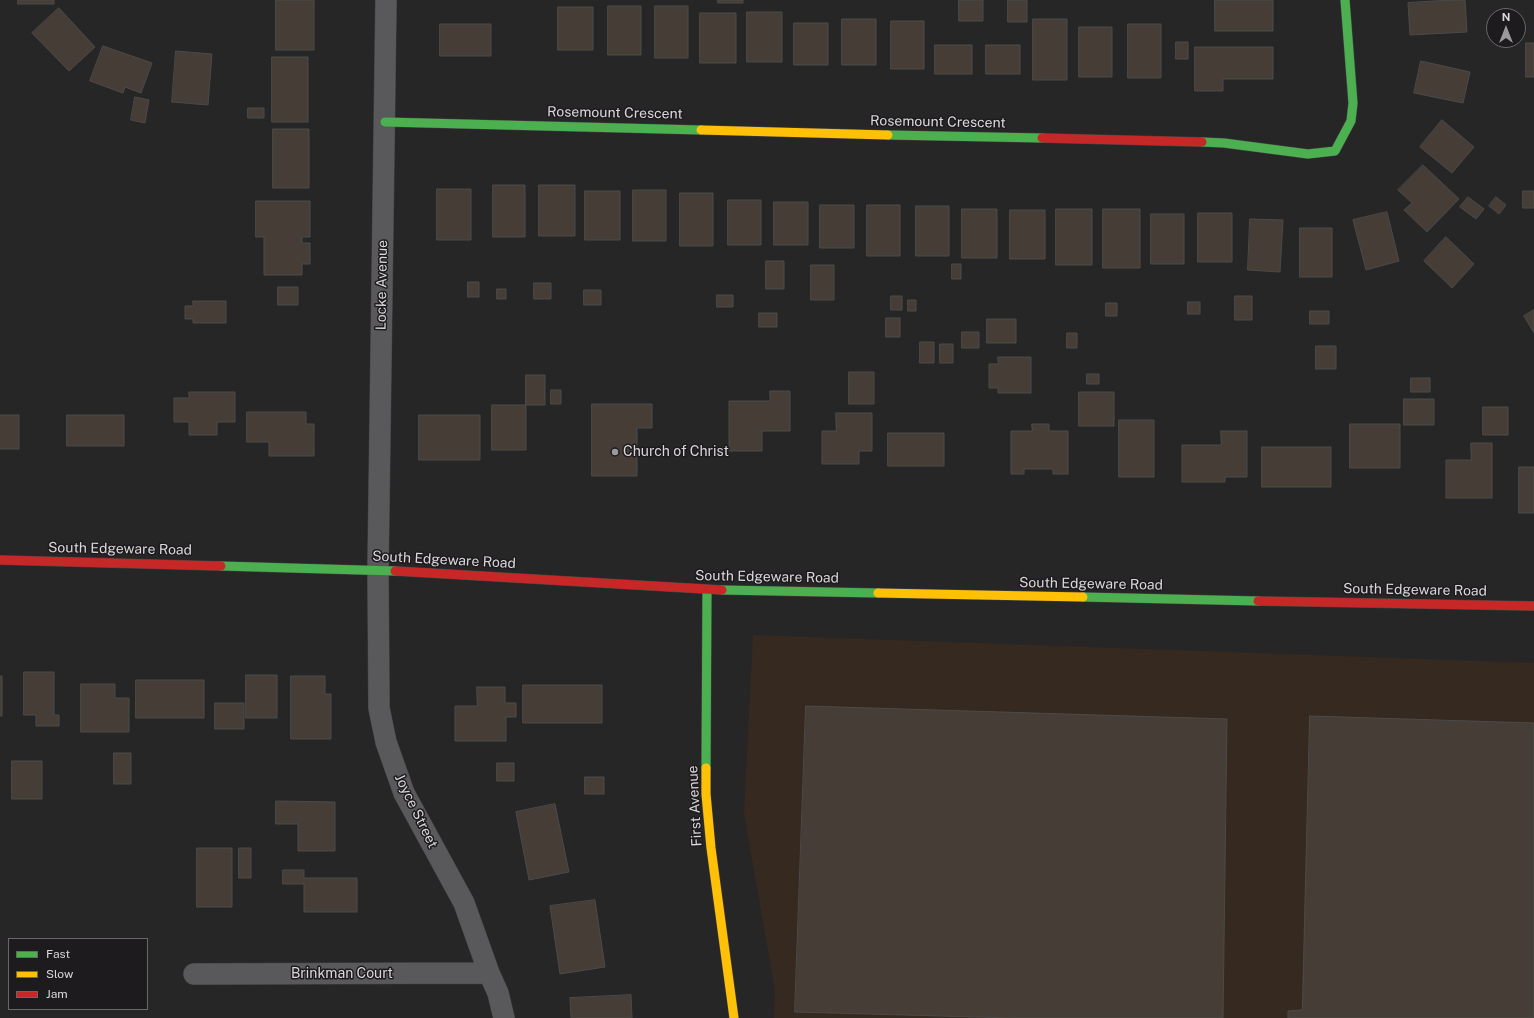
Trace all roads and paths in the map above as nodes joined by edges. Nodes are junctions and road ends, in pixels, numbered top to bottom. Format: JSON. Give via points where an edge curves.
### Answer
{"nodes":[{"id":1,"x":386,"y":0,"type":"edge"},
{"id":2,"x":1346,"y":0,"type":"edge"},
{"id":3,"x":385,"y":122,"type":"junction"},
{"id":4,"x":0,"y":560,"type":"edge"},
{"id":5,"x":378,"y":570,"type":"junction"},
{"id":6,"x":707,"y":590,"type":"junction"},
{"id":7,"x":1534,"y":606,"type":"edge"},
{"id":8,"x":489,"y":973,"type":"junction"},
{"id":9,"x":194,"y":974,"type":"dead end"},
{"id":10,"x":504,"y":1018,"type":"edge"},
{"id":11,"x":734,"y":1018,"type":"edge"}],
"edges":[{"from":1,"to":3,"type":"street","name":"Locke Avenue"},
{"from":2,"to":3,"type":"main road","name":"Rosemount Crescent","via":[[1353,103],[1351,121],[1335,151],[1308,154],[1224,143]]},
{"from":3,"to":5,"type":"street","name":"Locke Avenue"},
{"from":4,"to":5,"type":"main road","name":"South Edgeware Road"},
{"from":5,"to":6,"type":"main road","name":"South Edgeware Road"},
{"from":5,"to":8,"type":"street","name":"Joyce Street","via":[[379,708],[386,742],[404,794],[464,903]]},
{"from":6,"to":7,"type":"main road","name":"South Edgeware Road"},
{"from":6,"to":11,"type":"main road","name":"First Avenue","via":[[706,794]]},
{"from":8,"to":9,"type":"street","name":"Brinkman Court"},
{"from":8,"to":10,"type":"street","name":"Joyce Street","via":[[498,993]]}]}
